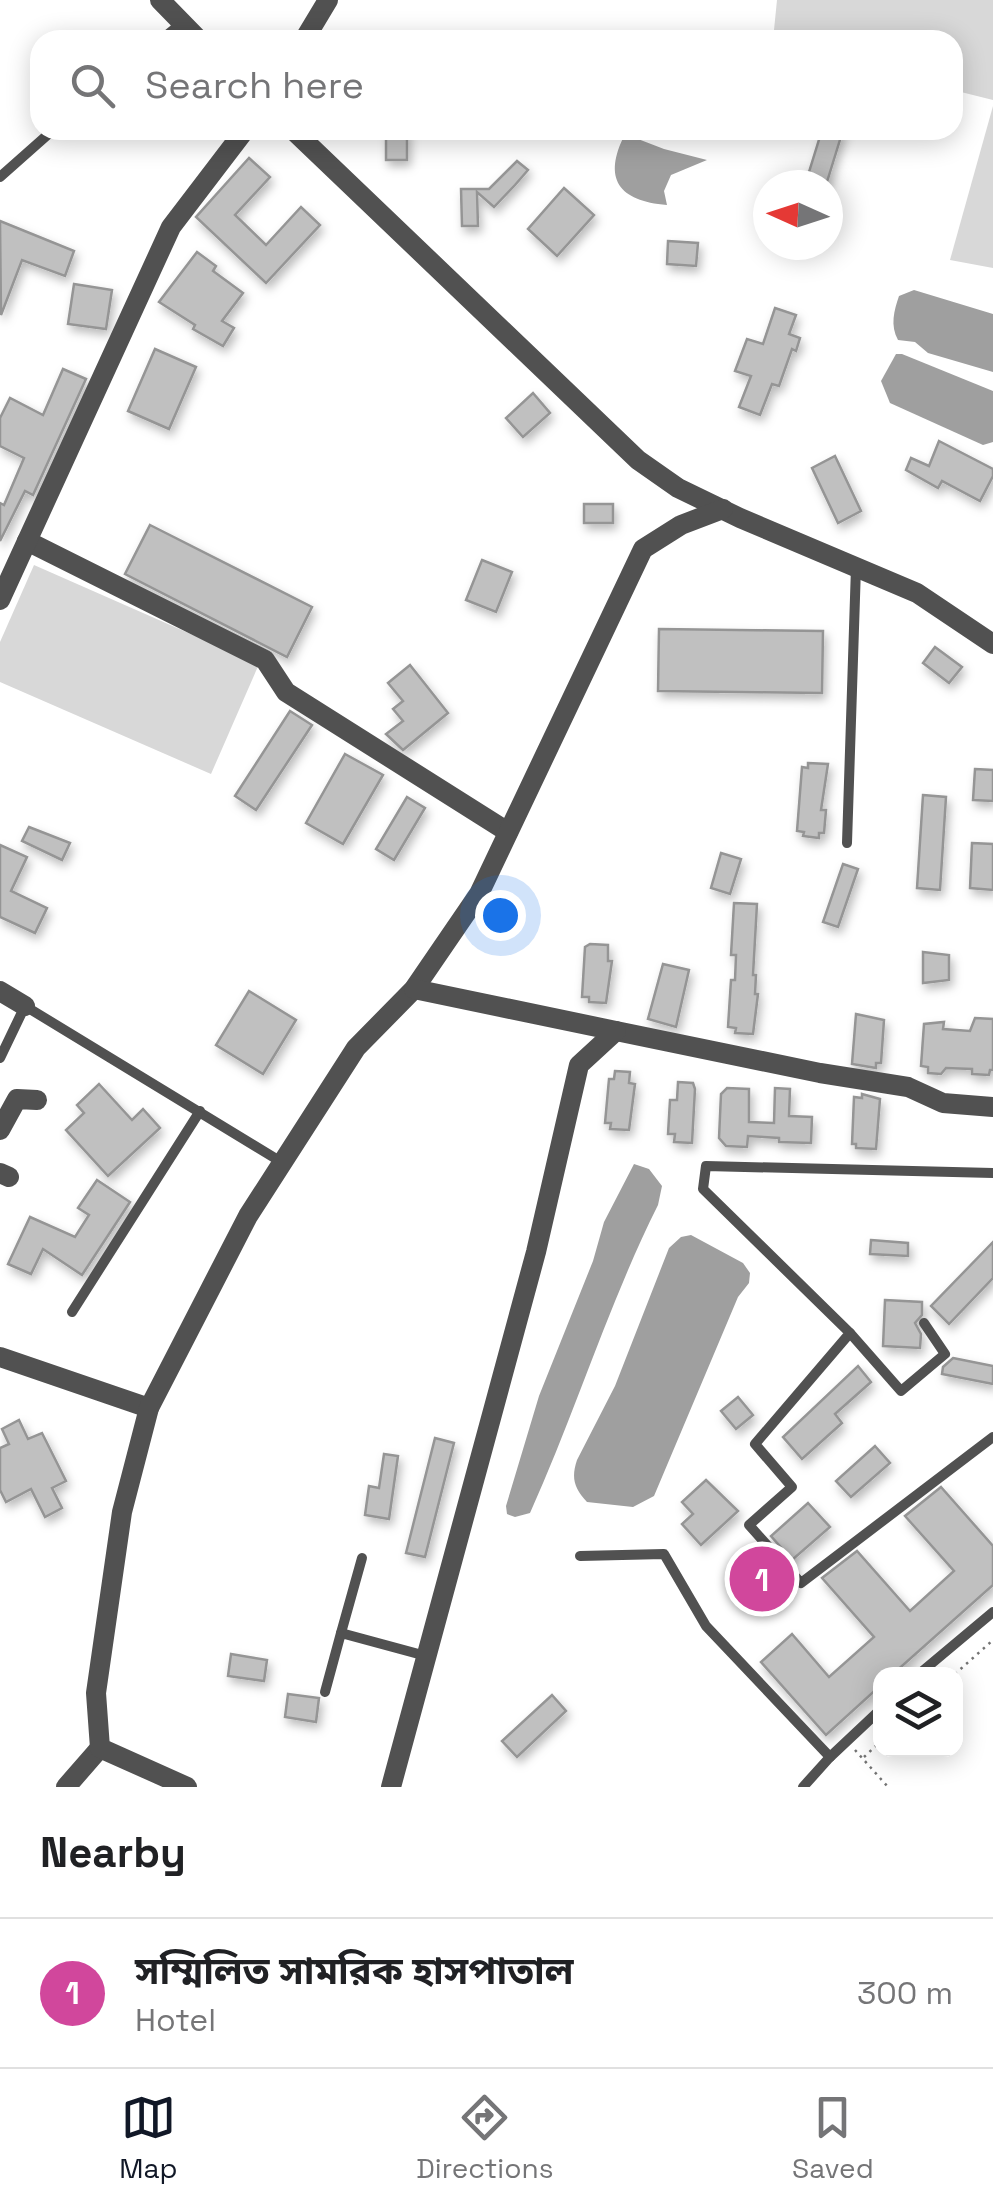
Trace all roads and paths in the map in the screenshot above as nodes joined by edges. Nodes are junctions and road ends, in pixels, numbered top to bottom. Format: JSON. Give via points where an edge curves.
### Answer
{"nodes":[{"id":1,"x":160,"y":0,"type":"edge"},
{"id":2,"x":328,"y":0,"type":"edge"},
{"id":3,"x":182,"y":24,"type":"junction"},
{"id":4,"x":174,"y":30,"type":"edge"},
{"id":5,"x":188,"y":30,"type":"edge"},
{"id":6,"x":310,"y":30,"type":"edge"},
{"id":7,"x":42,"y":140,"type":"edge"},
{"id":8,"x":237,"y":140,"type":"edge"},
{"id":9,"x":303,"y":140,"type":"edge"},
{"id":10,"x":0,"y":177,"type":"edge"},
{"id":11,"x":723,"y":510,"type":"junction"},
{"id":12,"x":27,"y":541,"type":"junction"},
{"id":13,"x":856,"y":567,"type":"junction"},
{"id":14,"x":0,"y":600,"type":"edge"},
{"id":15,"x":993,"y":644,"type":"edge"},
{"id":16,"x":508,"y":832,"type":"junction"},
{"id":17,"x":846,"y":843,"type":"dead end"},
{"id":18,"x":414,"y":989,"type":"junction"},
{"id":19,"x":0,"y":991,"type":"edge"},
{"id":20,"x":25,"y":1006,"type":"junction"},
{"id":21,"x":616,"y":1032,"type":"junction"},
{"id":22,"x":0,"y":1058,"type":"edge"},
{"id":23,"x":37,"y":1100,"type":"dead end"},
{"id":24,"x":993,"y":1106,"type":"edge"},
{"id":25,"x":200,"y":1111,"type":"junction"},
{"id":26,"x":0,"y":1130,"type":"edge"},
{"id":27,"x":283,"y":1163,"type":"junction"},
{"id":28,"x":993,"y":1173,"type":"edge"},
{"id":29,"x":72,"y":1312,"type":"dead end"},
{"id":30,"x":924,"y":1323,"type":"dead end"},
{"id":31,"x":850,"y":1333,"type":"junction"},
{"id":32,"x":0,"y":1357,"type":"edge"},
{"id":33,"x":150,"y":1408,"type":"junction"},
{"id":34,"x":993,"y":1437,"type":"edge"},
{"id":35,"x":580,"y":1556,"type":"dead end"},
{"id":36,"x":362,"y":1558,"type":"dead end"},
{"id":37,"x":993,"y":1612,"type":"edge"},
{"id":38,"x":341,"y":1633,"type":"junction"},
{"id":39,"x":993,"y":1640,"type":"edge"},
{"id":40,"x":428,"y":1656,"type":"junction"},
{"id":41,"x":927,"y":1667,"type":"edge"},
{"id":42,"x":963,"y":1667,"type":"edge"},
{"id":43,"x":324,"y":1692,"type":"dead end"},
{"id":44,"x":873,"y":1717,"type":"edge"},
{"id":45,"x":847,"y":1741,"type":"junction"},
{"id":46,"x":100,"y":1748,"type":"junction"},
{"id":47,"x":873,"y":1748,"type":"edge"},
{"id":48,"x":830,"y":1757,"type":"junction"},
{"id":49,"x":862,"y":1758,"type":"junction"},
{"id":50,"x":66,"y":1787,"type":"edge"},
{"id":51,"x":186,"y":1787,"type":"edge"},
{"id":52,"x":391,"y":1787,"type":"edge"},
{"id":53,"x":803,"y":1787,"type":"edge"},
{"id":54,"x":888,"y":1787,"type":"edge"}],
"edges":[{"from":1,"to":3,"type":"street"},
{"from":2,"to":6,"type":"street"},
{"from":3,"to":4,"type":"lane"},
{"from":3,"to":5,"type":"street"},
{"from":7,"to":10,"type":"lane"},
{"from":8,"to":12,"type":"street","via":[[170,227]]},
{"from":9,"to":11,"type":"street","via":[[638,460]]},
{"from":11,"to":13,"type":"street"},
{"from":11,"to":16,"type":"street","via":[[681,525],[643,550]]},
{"from":12,"to":14,"type":"street"},
{"from":12,"to":16,"type":"street","via":[[265,660],[286,692]]},
{"from":13,"to":15,"type":"street","via":[[917,593]]},
{"from":13,"to":17,"type":"lane"},
{"from":16,"to":18,"type":"street","via":[[479,894]]},
{"from":18,"to":21,"type":"street"},
{"from":18,"to":27,"type":"street","via":[[356,1048]]},
{"from":19,"to":20,"type":"street"},
{"from":20,"to":22,"type":"lane"},
{"from":20,"to":25,"type":"lane"},
{"from":21,"to":24,"type":"street","via":[[908,1087],[942,1103]]},
{"from":21,"to":40,"type":"street","via":[[579,1066]]},
{"from":23,"to":26,"type":"street","via":[[18,1099]]},
{"from":25,"to":27,"type":"lane"},
{"from":25,"to":29,"type":"lane"},
{"from":27,"to":33,"type":"street","via":[[248,1216]]},
{"from":28,"to":31,"type":"lane","via":[[706,1166],[703,1188]]},
{"from":30,"to":31,"type":"lane","via":[[945,1354],[901,1391]]},
{"from":31,"to":34,"type":"lane","via":[[755,1444],[792,1487],[749,1525],[801,1583]]},
{"from":32,"to":33,"type":"street"},
{"from":33,"to":46,"type":"street","via":[[122,1512],[96,1693]]},
{"from":35,"to":48,"type":"lane","via":[[664,1554],[706,1626]]},
{"from":36,"to":38,"type":"lane"},
{"from":37,"to":41,"type":"lane"},
{"from":38,"to":40,"type":"lane"},
{"from":38,"to":43,"type":"lane"},
{"from":39,"to":42,"type":"path"},
{"from":40,"to":52,"type":"street"},
{"from":44,"to":45,"type":"lane"},
{"from":45,"to":48,"type":"lane"},
{"from":45,"to":49,"type":"path"},
{"from":46,"to":50,"type":"street"},
{"from":46,"to":51,"type":"street"},
{"from":47,"to":49,"type":"path"},
{"from":48,"to":53,"type":"lane"},
{"from":49,"to":54,"type":"path"}]}
